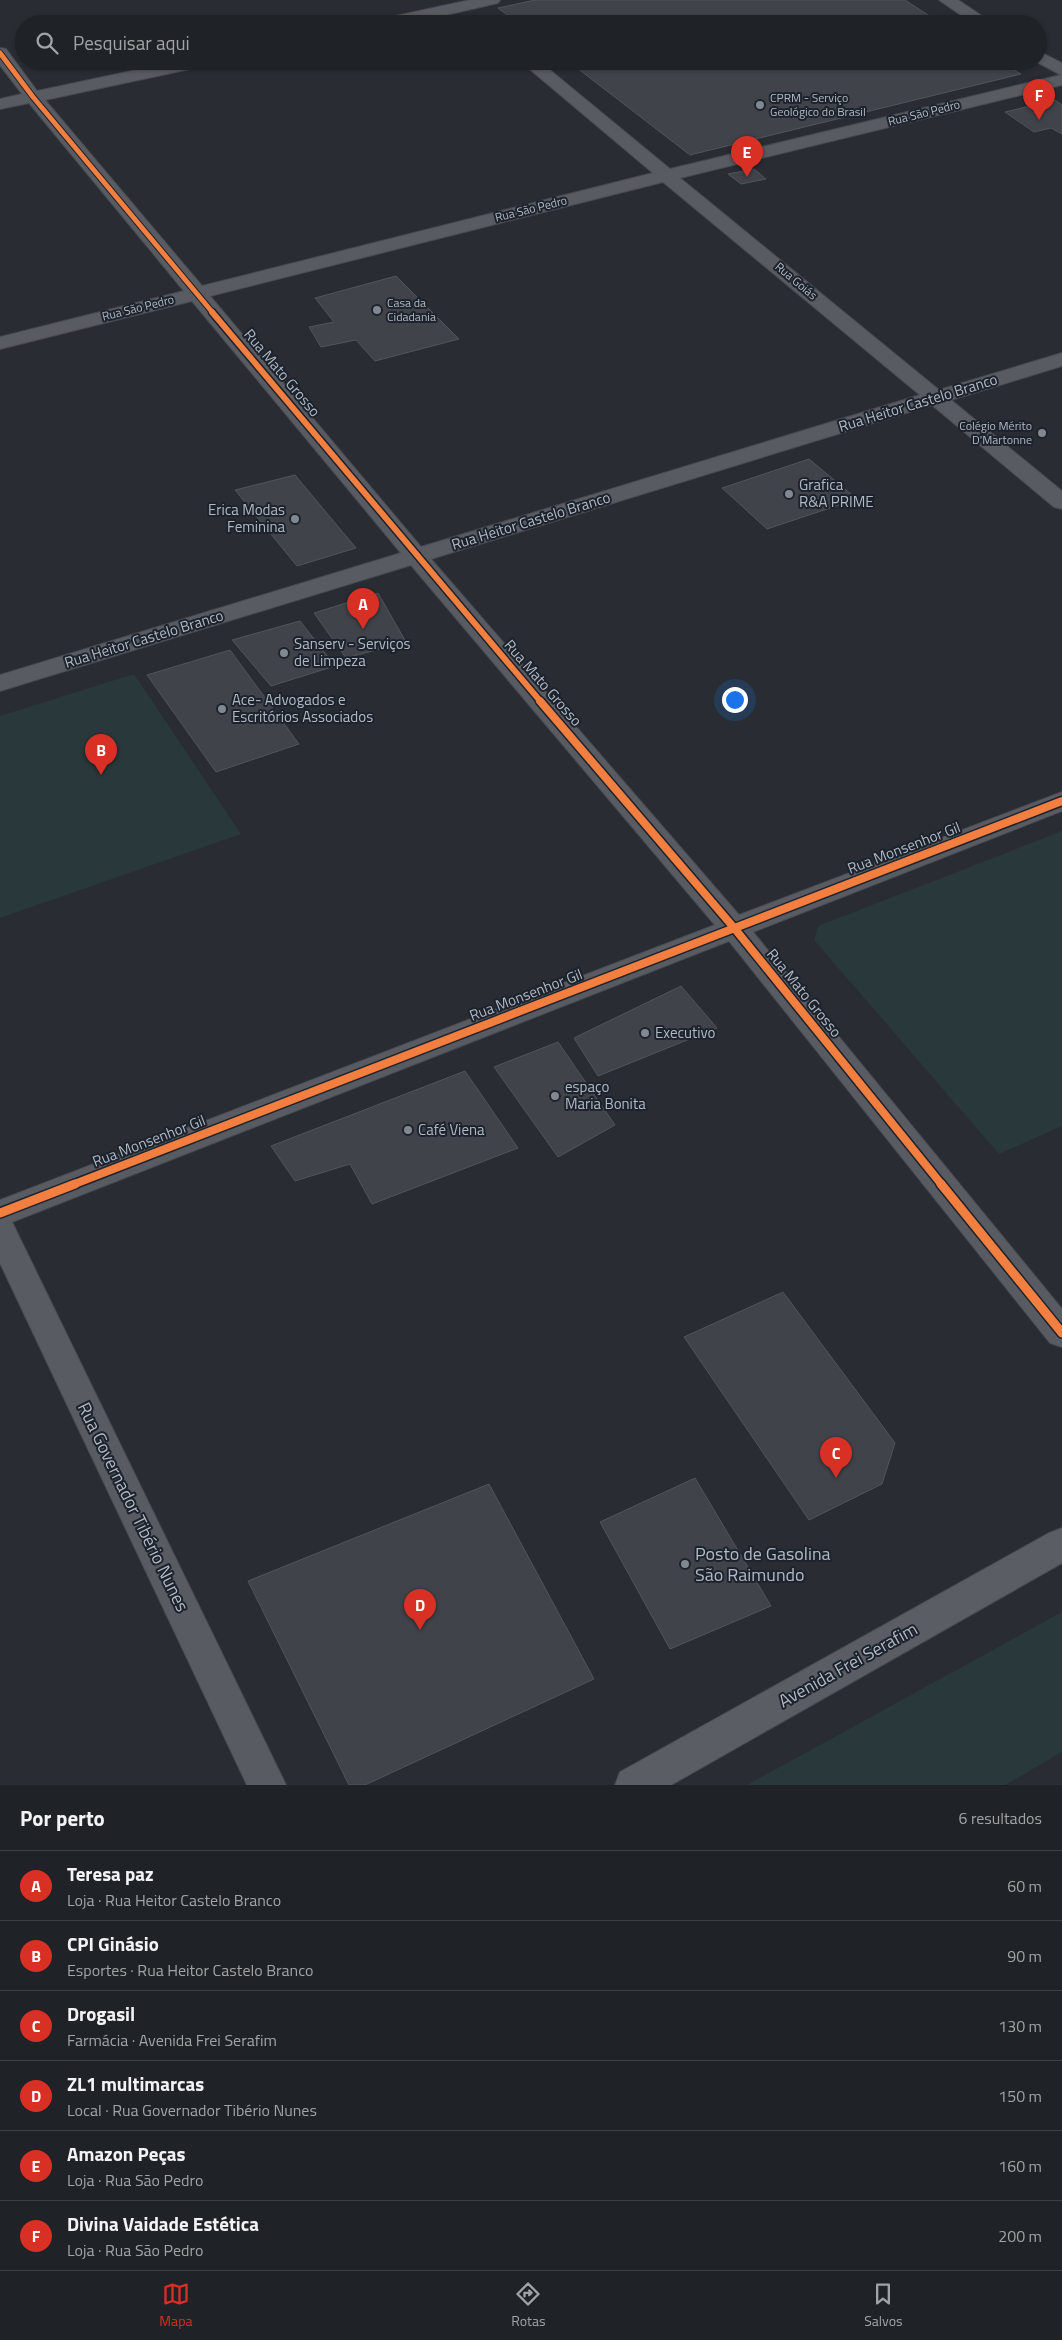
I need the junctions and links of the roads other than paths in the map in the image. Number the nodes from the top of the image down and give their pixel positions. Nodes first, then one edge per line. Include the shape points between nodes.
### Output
1 (492, 0) edge
2 (947, 0) edge
3 (457, 3) edge
4 (415, 15) edge
5 (472, 15) edge
6 (971, 15) edge
7 (0, 53) edge
8 (1047, 61) edge
9 (161, 70) edge
10 (539, 70) edge
11 (1062, 70) edge
12 (1062, 80) edge
13 (33, 97) junction
14 (0, 104) edge
15 (668, 175) junction
16 (198, 293) junction
17 (0, 343) edge
18 (1062, 359) edge
19 (936, 397) junction
20 (1062, 502) edge
21 (416, 556) junction
22 (0, 683) edge
23 (1062, 801) edge
24 (735, 929) junction
25 (0, 1213) edge
26 (0, 1229) edge
27 (1062, 1333) edge
28 (1062, 1544) edge
29 (266, 1785) edge
30 (634, 1785) edge

1 - 3 street
2 - 6 street
3 - 4 street
3 - 5 street
7 - 13 street, Rua Mato Grosso
8 - 11 street
9 - 13 street
10 - 15 street, Rua Goiás
12 - 15 street, Rua São Pedro
13 - 14 street
13 - 16 street, Rua Mato Grosso
15 - 16 street, Rua São Pedro
15 - 19 street, Rua Goiás
16 - 17 street, Rua São Pedro
16 - 21 street, Rua Mato Grosso
18 - 19 street, Rua Heitor Castelo Branco
19 - 20 street, Rua Goiás
19 - 21 street, Rua Heitor Castelo Branco
21 - 22 street, Rua Heitor Castelo Branco
21 - 24 street, Rua Mato Grosso
23 - 24 street, Rua Monsenhor Gil
24 - 25 street, Rua Monsenhor Gil
24 - 27 street, Rua Mato Grosso
26 - 29 street, Rua Governador Tibério Nunes
28 - 30 main road, Avenida Frei Serafim

